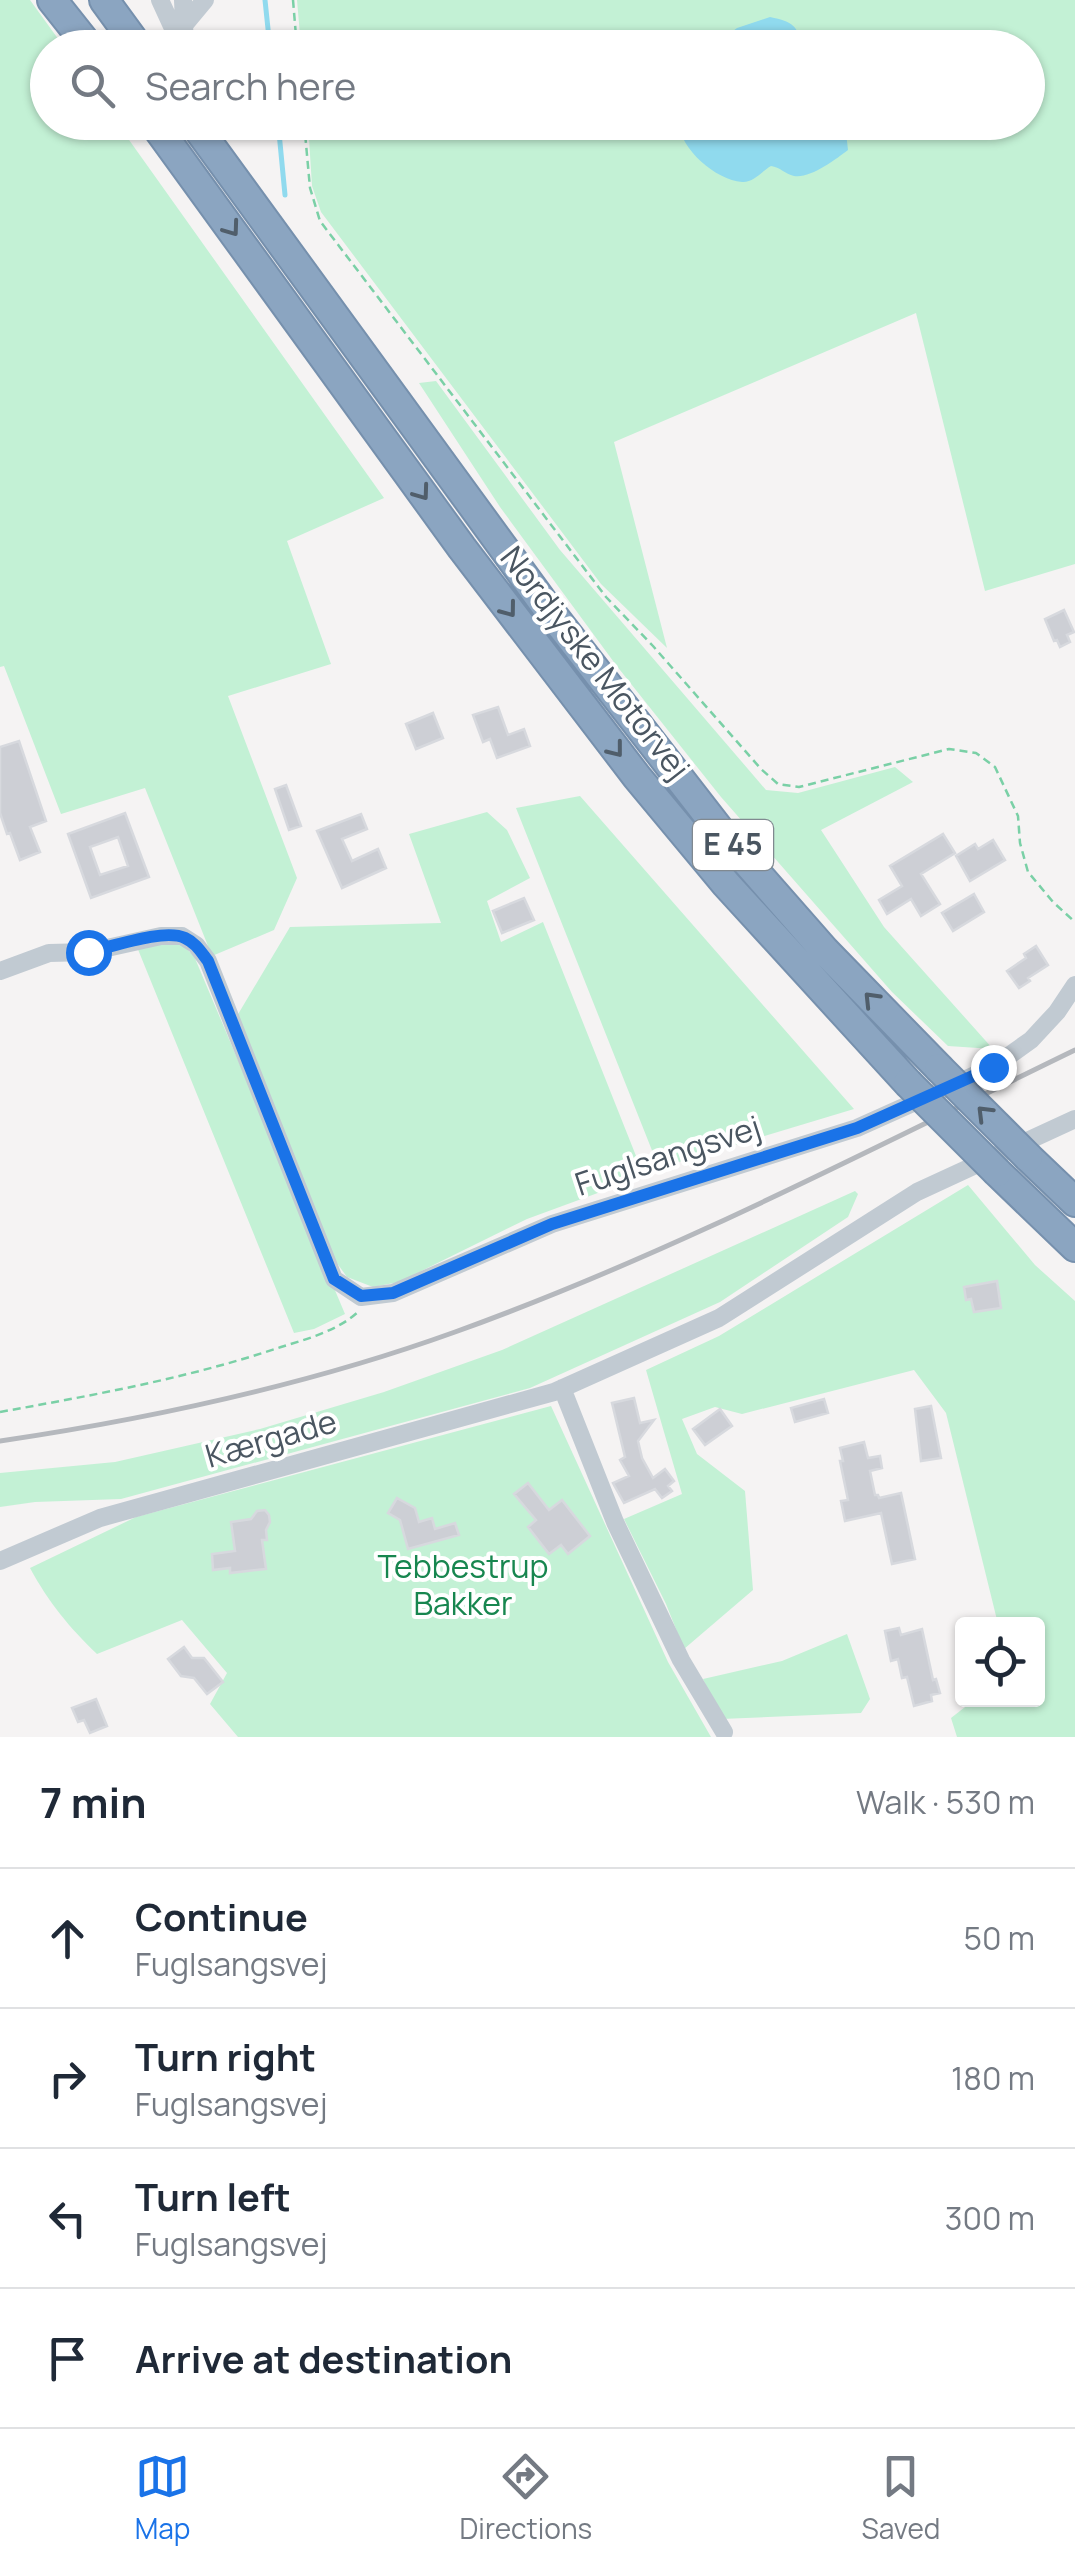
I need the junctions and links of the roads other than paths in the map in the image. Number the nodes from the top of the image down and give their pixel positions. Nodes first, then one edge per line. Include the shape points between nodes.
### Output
1 (52, 0) edge
2 (64, 0) edge
3 (104, 0) edge
4 (160, 0) edge
5 (182, 0) edge
6 (206, 0) edge
7 (185, 24) junction
8 (76, 30) edge
9 (85, 30) edge
10 (125, 30) edge
11 (174, 30) edge
12 (184, 30) edge
13 (166, 140) edge
14 (206, 140) edge
15 (226, 140) edge
16 (545, 605) junction
17 (0, 971) edge
18 (1075, 985) edge
19 (1075, 1118) edge
20 (1075, 1202) edge
21 (1075, 1246) edge
22 (562, 1388) junction
23 (0, 1560) edge
24 (724, 1732) dead end

1 - 8 highway
2 - 9 highway
3 - 10 highway
4 - 11 street
5 - 7 street
6 - 7 street
7 - 12 street
13 -> 21 highway, Nordjyske Motorvej / E 45, bridge via 637,776 908,1083
14 - 16 highway, Nordjyske Motorvej / E 45
15 - 16 highway
20 -> 16 highway, Nordjyske Motorvej / E 45, bridge via 825,951 725,837
17 - 18 street, Fuglsangsvej via 50,954 161,936 182,936 196,945 334,1279 361,1296 393,1293 552,1224 857,1128 993,1067 1031,1040
19 - 22 street, Kærgade via 916,1192 719,1318
22 - 23 street, Kærgade via 100,1518
22 - 24 street via 632,1556

